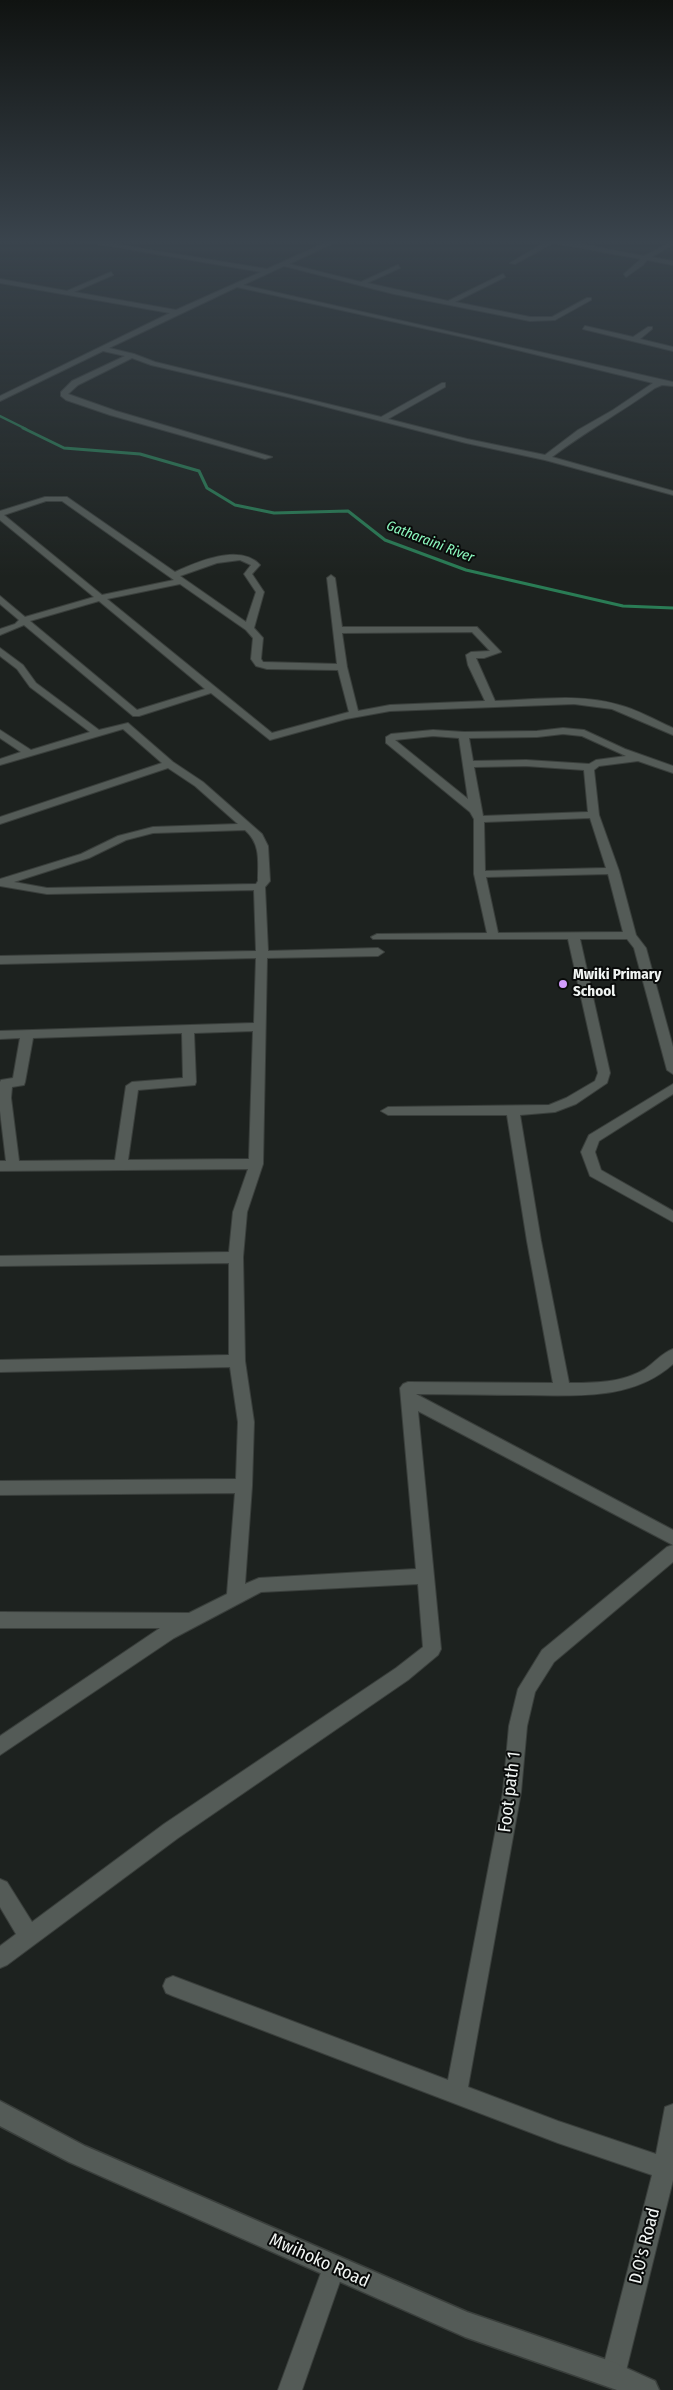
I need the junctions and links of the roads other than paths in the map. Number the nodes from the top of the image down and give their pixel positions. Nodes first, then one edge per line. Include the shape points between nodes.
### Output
1 (96, 353) edge
2 (120, 353) edge
3 (535, 353) edge
4 (132, 355) junction
5 (661, 383) junction
6 (673, 384) edge
7 (442, 385) dead end
8 (0, 399) edge
9 (382, 419) junction
10 (268, 457) dead end
11 (546, 458) junction
12 (673, 493) edge
13 (0, 515) edge
14 (178, 578) junction
15 (331, 578) dead end
16 (100, 598) junction
17 (0, 599) edge
18 (24, 620) junction
19 (249, 628) junction
20 (338, 630) junction
21 (0, 632) edge
22 (0, 651) edge
23 (342, 668) junction
24 (214, 689) junction
25 (492, 705) junction
26 (354, 714) junction
27 (673, 732) edge
28 (0, 733) edge
29 (97, 733) junction
30 (464, 735) junction
31 (29, 753) junction
32 (640, 758) junction
33 (0, 762) edge
34 (169, 764) junction
35 (469, 764) junction
36 (591, 767) junction
37 (673, 770) edge
38 (477, 814) junction
39 (594, 815) junction
40 (0, 821) edge
41 (248, 827) junction
42 (613, 872) junction
43 (480, 874) junction
44 (259, 887) junction
45 (493, 934) junction
46 (573, 934) junction
47 (630, 935) junction
48 (377, 937) dead end
49 (378, 952) dead end
50 (261, 956) junction
51 (0, 960) edge
52 (259, 1027) junction
53 (188, 1030) junction
54 (27, 1034) junction
55 (0, 1035) edge
56 (673, 1070) edge
57 (673, 1088) edge
58 (388, 1111) dead end
59 (513, 1111) junction
60 (121, 1164) junction
61 (256, 1164) junction
62 (6, 1165) edge
63 (670, 1211) edge
64 (236, 1257) junction
65 (0, 1261) edge
66 (673, 1354) edge
67 (237, 1361) junction
68 (0, 1366) edge
69 (561, 1389) junction
70 (409, 1399) junction
71 (244, 1486) junction
72 (0, 1488) edge
73 (673, 1538) edge
74 (673, 1552) edge
75 (425, 1576) junction
76 (235, 1597) junction
77 (0, 1620) edge
78 (192, 1621) junction
79 (0, 1746) edge
80 (0, 1889) edge
81 (29, 1936) junction
82 (0, 1958) edge
83 (173, 1986) dead end
84 (456, 2093) junction
85 (0, 2113) edge
86 (673, 2115) edge
87 (665, 2168) junction
88 (334, 2267) junction
89 (613, 2375) junction
90 (290, 2390) edge
91 (646, 2390) edge

1 - 8 street
2 - 4 street
3 - 5 street
4 - 9 street via 153,364
4 - 10 street via 75,383 64,394 113,413
5 - 6 street
5 - 11 street via 648,388
7 - 9 street
9 - 11 street
11 - 12 street
13 - 14 street via 45,499 64,500
13 - 16 street
14 - 16 street
14 - 19 street
14 - 19 street via 188,569 237,556 251,560 256,565 248,574 260,592
15 - 20 street
16 - 18 street
16 - 24 street
17 - 18 street
18 - 21 street via 18,626
18 - 24 street via 136,714
19 - 23 street via 258,638 256,659 259,664
20 - 23 street
20 - 25 street via 474,629 496,652 471,655
22 - 29 street via 20,668 33,685
23 - 26 street
24 - 26 street via 270,737
25 - 26 street via 390,708
25 - 27 street via 593,702 631,710
28 - 31 street
29 - 31 street
29 - 34 street via 125,725
30 - 32 street via 584,733
30 - 35 street
30 - 38 street via 409,734 389,739
31 - 33 street
32 - 36 street via 596,763
32 - 37 street
34 - 40 street
34 - 41 street via 199,784
35 - 36 street
35 - 38 street
36 - 39 street
38 - 39 street
38 - 43 street
39 - 42 street
41 - 44 street via 263,846 264,881
41 - 44 street via 153,830 122,838 85,856 0,883 47,891
42 - 43 street
42 - 47 street
43 - 45 street
44 - 50 street
45 - 46 street
45 - 48 street
46 - 47 street
46 - 59 street via 604,1073 602,1083 550,1109
47 - 56 street via 640,948
49 - 50 street
50 - 51 street
50 - 52 street
52 - 53 street
52 - 61 street
53 - 54 street
53 - 60 street via 190,1082 132,1086
54 - 55 street
54 - 62 street via 19,1082 6,1083
57 - 63 street via 594,1138 588,1152 595,1173
58 - 59 street
59 - 69 street
60 - 61 street
60 - 62 street
61 - 64 street via 240,1212
64 - 65 street
64 - 67 street
66 - 69 street via 658,1367 624,1385
67 - 68 street
67 - 71 street via 246,1422
69 - 70 street via 408,1388
70 - 73 street
70 - 75 street
71 - 72 street
71 - 76 street
74 - 84 street, Foot path 1 via 548,1656 527,1689 518,1726 512,1792
75 - 76 street via 259,1585
75 - 81 street via 432,1649 426,1656 171,1831
76 - 78 street
77 - 78 street
78 - 79 street via 168,1633
80 - 81 street
81 - 82 street
83 - 84 street
84 - 87 street
85 - 88 street, Mwihoko Road via 77,2154
86 - 87 street, D.O's Road
87 - 89 street, D.O's Road
88 - 89 street, Mwihoko Road via 465,2324
88 - 90 street
89 - 91 street, Mwihoko Road

